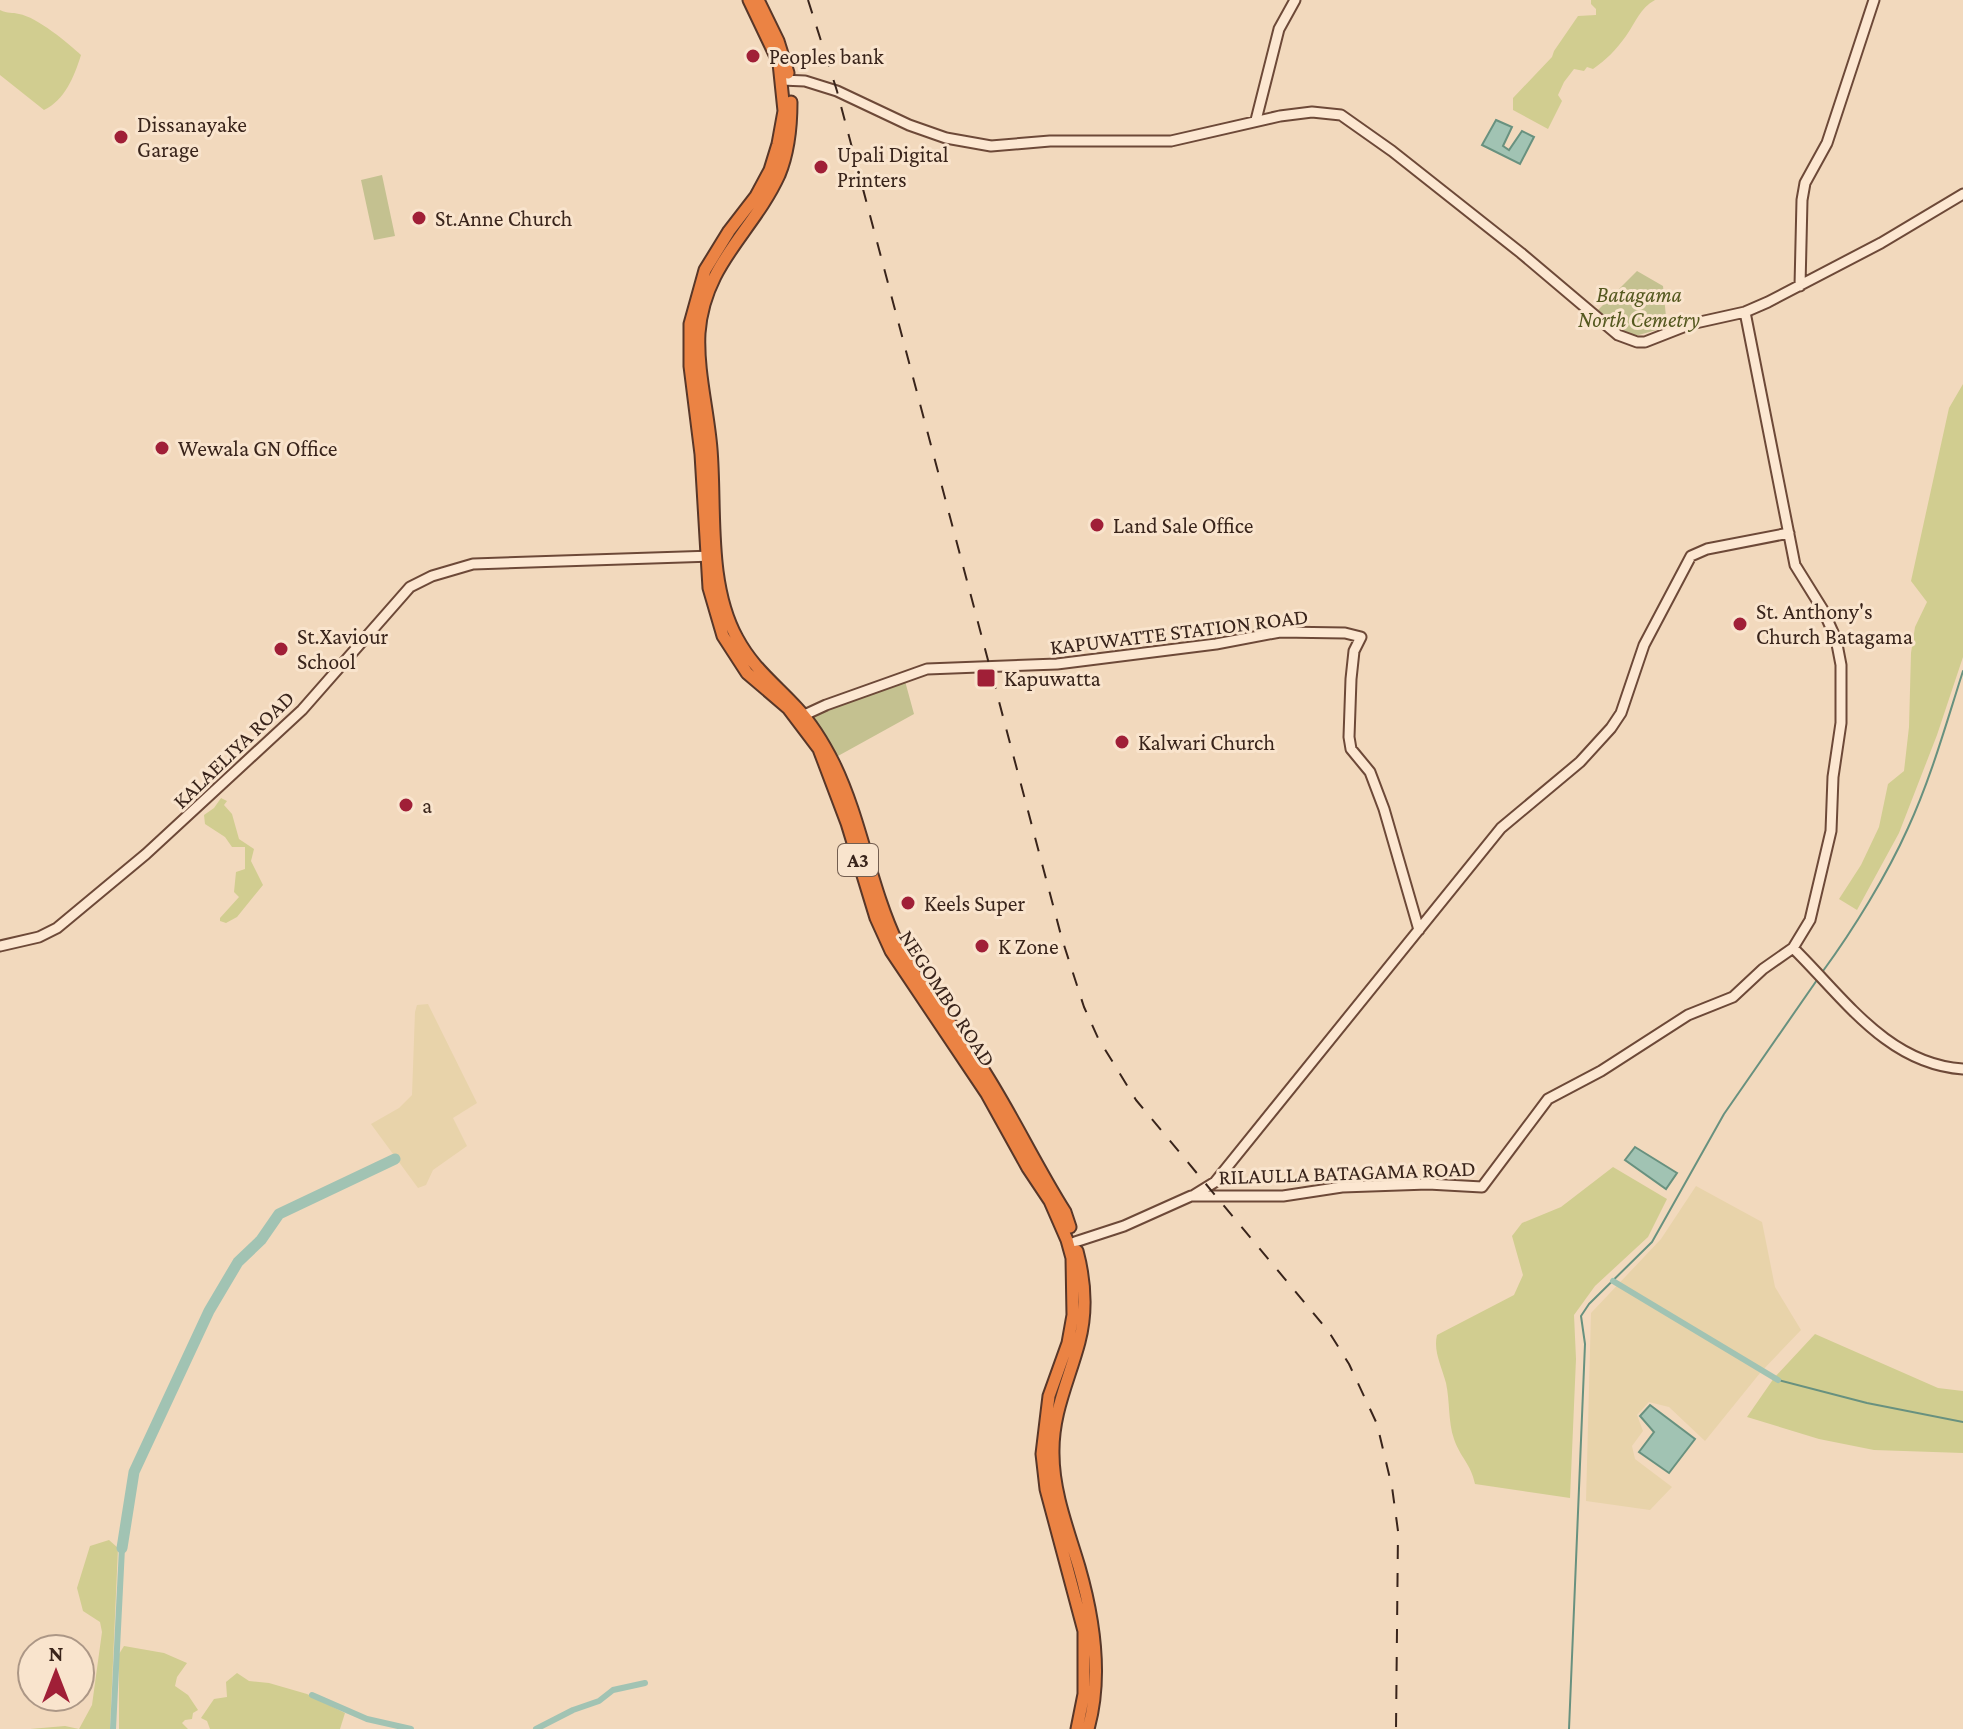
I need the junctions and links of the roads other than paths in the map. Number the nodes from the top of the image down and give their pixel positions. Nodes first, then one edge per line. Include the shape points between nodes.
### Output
1 (749, 0) edge
2 (758, 0) edge
3 (1295, 0) edge
4 (1874, 0) edge
5 (785, 77) junction
6 (1256, 120) junction
7 (1963, 194) edge
8 (1800, 286) junction
9 (1745, 312) junction
10 (1789, 533) junction
11 (711, 556) junction
12 (800, 717) junction
13 (1419, 930) junction
14 (0, 946) edge
15 (1793, 948) junction
16 (1963, 1069) edge
17 (1191, 1196) junction
18 (1075, 1242) junction
19 (1077, 1729) edge
20 (1088, 1729) edge

1 - 5 highway, NEGOMBO ROAD / A3
2 - 5 highway, NEGOMBO ROAD / A3 via 778,41
3 - 6 street via 1279,29
4 - 8 street via 1827,143 1805,183
5 - 6 street via 837,91 909,125 971,144 1169,141
5 - 11 highway, NEGOMBO ROAD / A3 via 791,127 780,171 712,278 700,321 711,448
6 - 9 street via 1312,112 1341,115 1629,340 1645,342 1691,324
7 - 8 street
8 - 9 street
9 - 10 street, RILAULLA BATAGAMA ROAD
10 - 13 street via 1691,556 1644,645 1621,713 1580,762 1501,828
10 - 15 street, RILAULLA BATAGAMA ROAD via 1795,565 1823,610 1841,665 1831,831 1810,920
11 - 12 highway, NEGOMBO ROAD / A3 via 737,639
11 - 14 street, KALAELIYA ROAD via 473,564 410,587 302,710 146,854 57,928
12 - 13 street, KAPUWATTE STATION ROAD via 927,669 1057,664 1280,632 1361,637 1351,679 1351,749 1370,772 1380,797
12 - 18 highway, NEGOMBO ROAD / A3 via 825,745 843,785 902,953 1001,1100 1065,1212
12 - 19 highway, NEGOMBO ROAD / A3 via 819,749 891,951 987,1094 1056,1211 1070,1249 1071,1330 1049,1396 1042,1454 1046,1489 1084,1631 1084,1694
13 - 17 street via 1215,1182
15 - 16 street via 1884,1039 1942,1068
15 - 17 street, RILAULLA BATAGAMA ROAD via 1733,997 1688,1015 1548,1099 1482,1187 1428,1184 1342,1187 1283,1196
17 - 18 street, RILAULLA BATAGAMA ROAD
18 - 20 highway, NEGOMBO ROAD / A3 via 1083,1280 1083,1320 1057,1409 1053,1452 1094,1631

